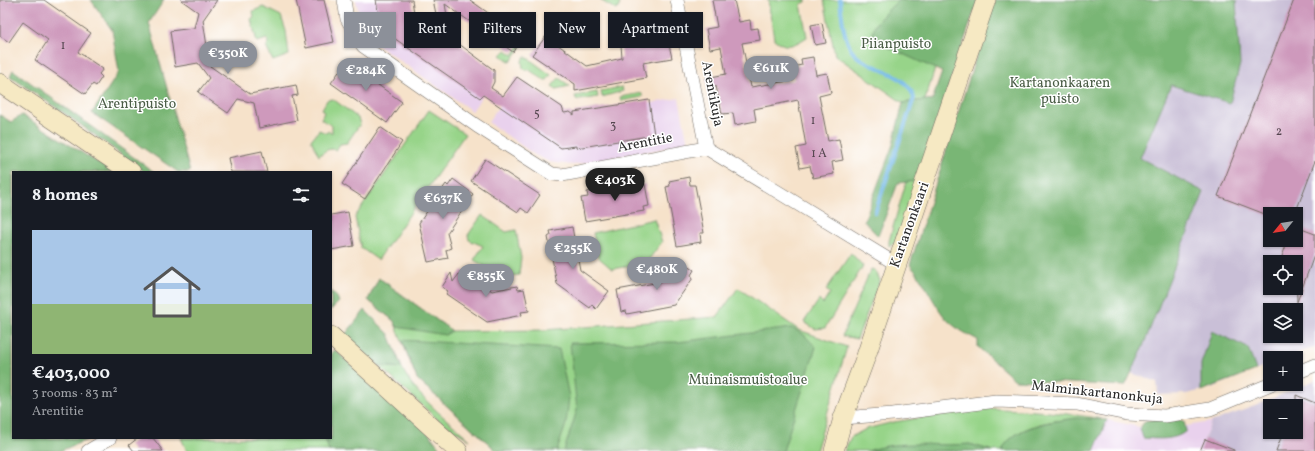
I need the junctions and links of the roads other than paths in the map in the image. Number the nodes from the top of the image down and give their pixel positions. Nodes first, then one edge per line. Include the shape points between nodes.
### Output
1 (344, 0) edge
2 (677, 0) edge
3 (986, 0) edge
4 (0, 83) edge
5 (706, 148) junction
6 (130, 171) edge
7 (896, 264) junction
8 (332, 337) edge
9 (1315, 366) edge
10 (1303, 370) edge
11 (1263, 387) edge
12 (843, 418) junction
13 (108, 439) edge
14 (88, 451) edge
15 (458, 451) edge
16 (834, 451) edge

1 - 5 street, Arentitie via 347,19 363,46 552,174 562,175
2 - 5 street, Arentikuja
3 - 7 street, Kartanonkaari
4 - 6 street
5 - 7 street
7 - 12 street, Kartanonkaari
8 - 15 street
9 - 10 street
11 - 12 street, Malminkartanonkuja via 1210,409 1165,416 1127,414 1069,403 996,401
12 - 16 street, Kartanonkaari
13 - 14 street

